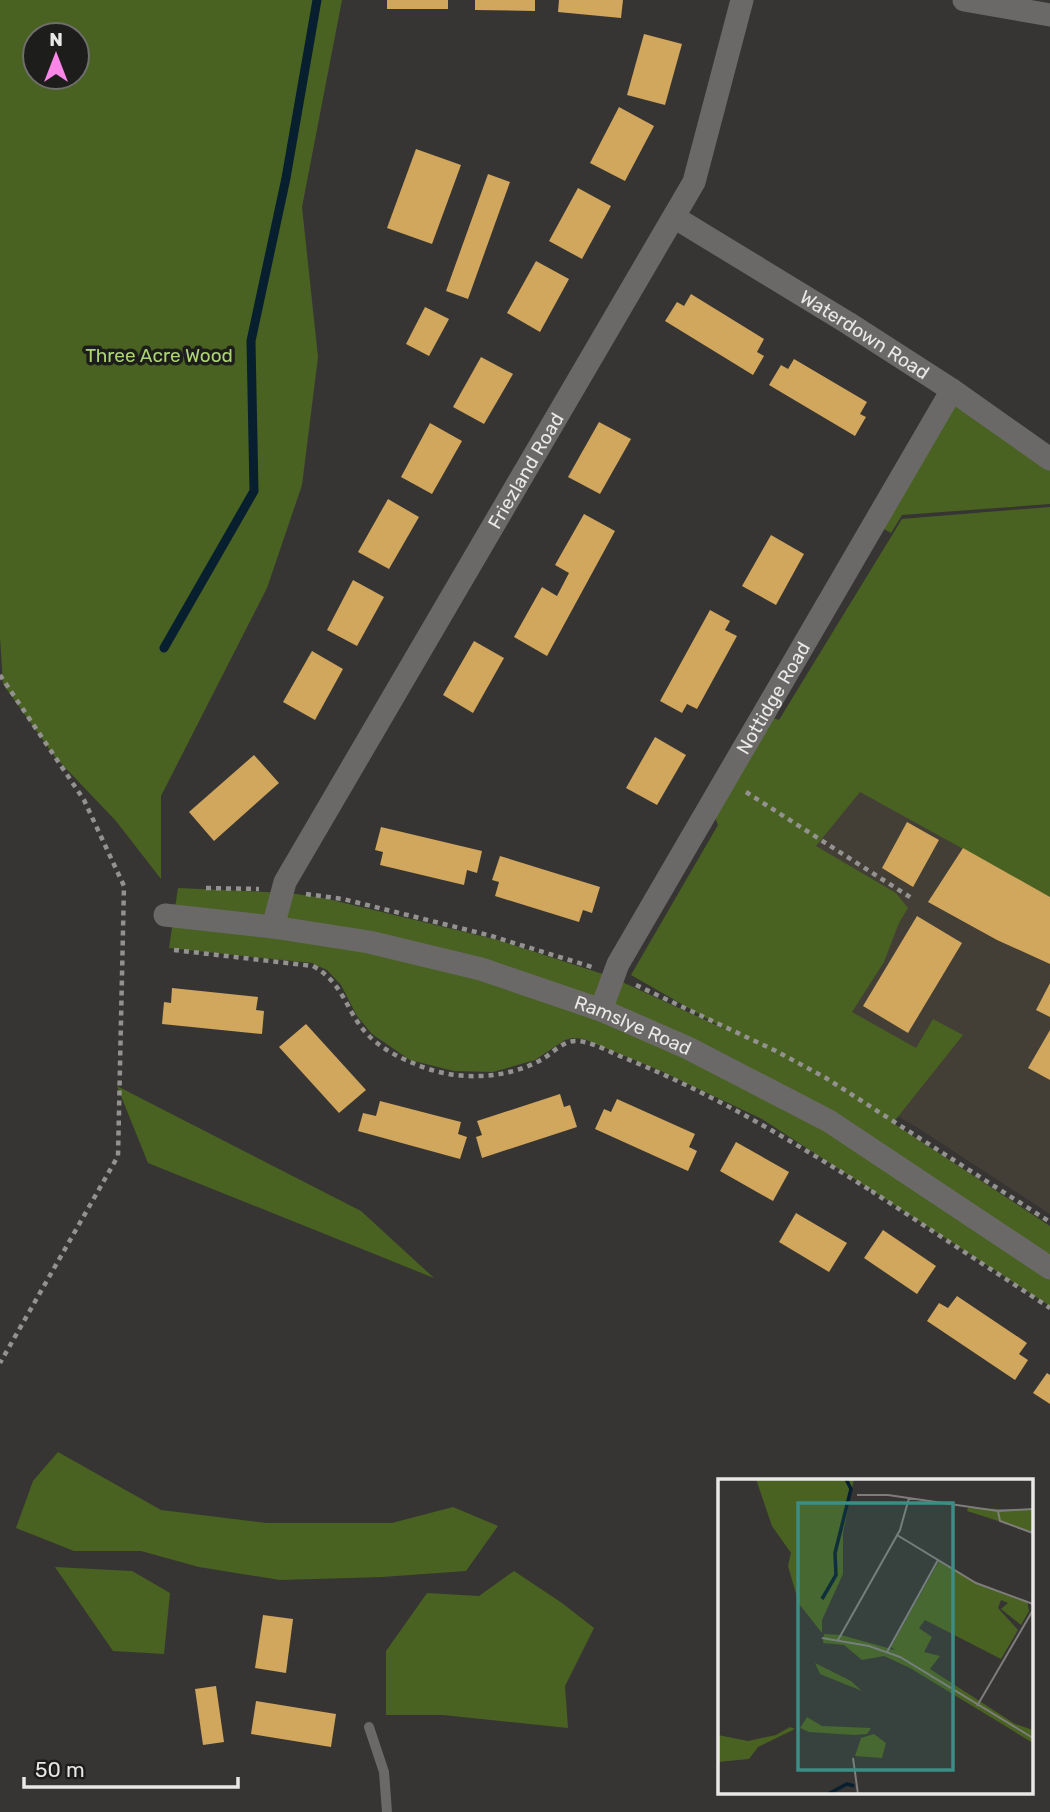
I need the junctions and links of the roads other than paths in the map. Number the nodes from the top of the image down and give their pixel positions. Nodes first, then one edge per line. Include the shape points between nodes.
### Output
1 (742, 0) edge
2 (964, 0) edge
3 (1050, 15) edge
4 (674, 217) junction
5 (952, 390) junction
6 (1050, 459) edge
7 (165, 915) dead end
8 (273, 927) junction
9 (601, 1010) junction
10 (1050, 1268) edge
11 (369, 1727) dead end
12 (387, 1812) edge

1 - 4 street, Friezland Road via 694,182
2 - 3 street
4 - 5 street, Waterdown Road
4 - 8 street, Friezland Road via 285,882
5 - 6 street, Waterdown Road
5 - 9 street, Nottidge Road via 618,964
7 - 8 street, Ramslye Road
8 - 9 street, Ramslye Road via 369,942 481,969
9 - 10 street, Ramslye Road via 688,1048 829,1121
11 - 12 lane via 384,1772

